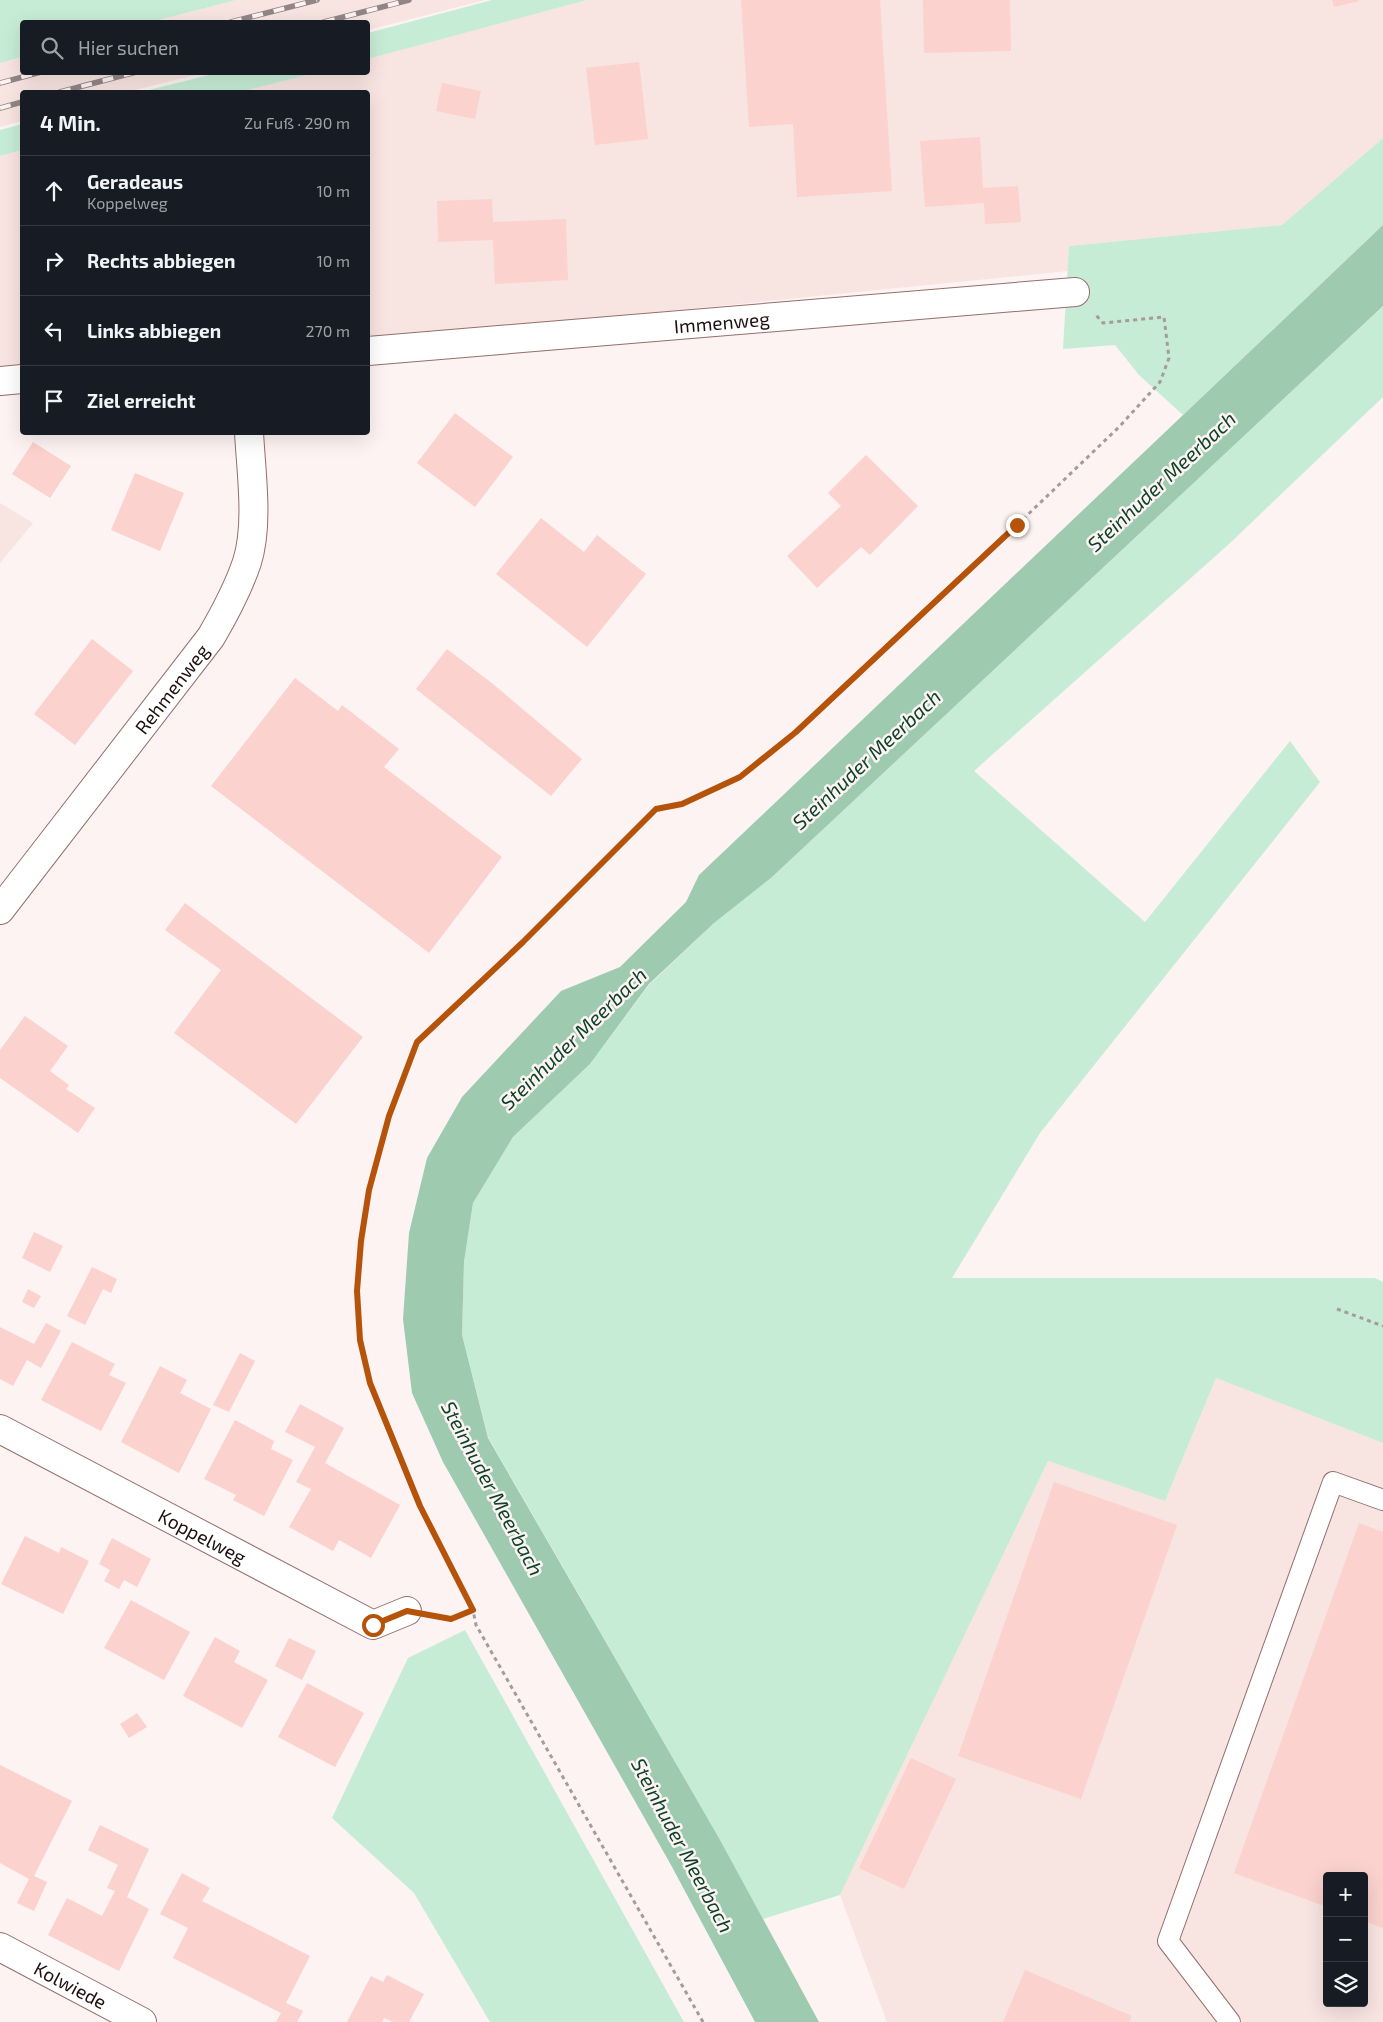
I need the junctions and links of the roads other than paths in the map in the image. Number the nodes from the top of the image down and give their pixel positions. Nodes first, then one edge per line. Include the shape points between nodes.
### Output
1 (1075, 292) road end
2 (370, 351) edge
3 (20, 379) edge
4 (0, 381) edge
5 (249, 435) edge
6 (0, 910) edge
7 (0, 1430) edge
8 (1383, 1500) edge
9 (407, 1611) road end
10 (0, 1947) edge
11 (142, 2022) edge
12 (1230, 2022) edge

1 - 2 street, Immenweg
3 - 4 street
5 - 6 street, Rehmenweg via 254,516 248,560 232,599 211,637
7 - 9 street, Koppelweg via 373,1625
8 - 12 lane via 1333,1482 1168,1941
10 - 11 street, Kolwiede

